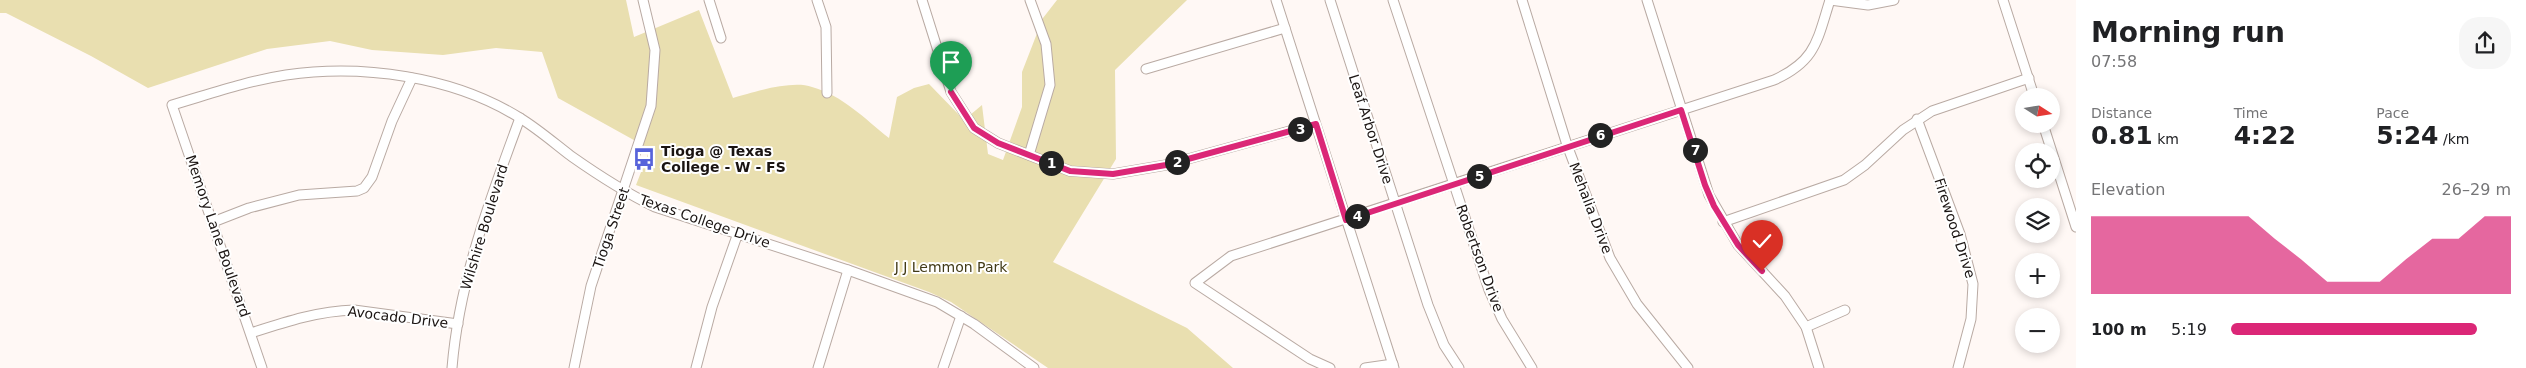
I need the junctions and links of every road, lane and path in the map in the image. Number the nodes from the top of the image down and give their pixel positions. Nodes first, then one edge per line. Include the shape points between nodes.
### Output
1 (643, 0) edge
2 (709, 0) edge
3 (817, 0) edge
4 (922, 0) edge
5 (1030, 0) edge
6 (1276, 0) edge
7 (1330, 0) edge
8 (1393, 0) edge
9 (1522, 0) edge
10 (1647, 0) edge
11 (1830, 0) edge
12 (1894, 0) edge
13 (2003, 0) edge
14 (1284, 28) junction
15 (721, 38) dead end
16 (1146, 68) dead end
17 (412, 78) junction
18 (2028, 78) junction
19 (2031, 88) edge
20 (827, 93) dead end
21 (172, 105) joint
22 (1681, 110) junction
23 (520, 118) junction
24 (1917, 119) junction
25 (1316, 124) junction
26 (2046, 133) edge
27 (1567, 145) junction
28 (1029, 155) junction
29 (1453, 184) junction
30 (624, 190) junction
31 (1395, 202) junction
32 (1346, 220) junction
33 (213, 222) junction
34 (1723, 222) junction
35 (2076, 227) edge
36 (738, 233) junction
37 (848, 270) junction
38 (1846, 310) dead end
39 (961, 316) junction
40 (458, 324) junction
41 (1806, 327) junction
42 (251, 333) junction
43 (1393, 366) edge
44 (262, 368) edge
45 (452, 368) edge
46 (574, 368) edge
47 (696, 368) edge
48 (818, 368) edge
49 (943, 368) edge
50 (1034, 368) edge
51 (1330, 368) edge
52 (1365, 368) edge
53 (1459, 368) edge
54 (1532, 368) edge
55 (1688, 368) edge
56 (1819, 368) edge
57 (1958, 368) edge

1 - 30 street, Tioga Street via 655,50 651,106
2 - 15 street
3 - 20 street via 826,27
4 - 28 street via 951,92 974,128 998,143
5 - 28 street via 1046,44 1050,85
6 - 14 street
7 - 31 street, Leaf Arbor Drive
8 - 29 street, Robertson Drive
9 - 27 street, Mehalia Drive
10 - 22 street
11 - 12 street via 1868,5
11 - 22 street via 1809,57 1794,70 1748,90
13 - 18 street
14 - 16 street
14 - 25 street
17 - 21 street, Texas College Drive via 359,73 298,74 240,85
17 - 23 street, Texas College Drive via 471,95
17 - 33 street via 372,177 364,188 299,195 249,208
18 - 19 street
18 - 24 street via 1944,105
21 - 33 street, Memory Lane Boulevard
22 - 27 street
22 - 34 street via 1705,185
23 - 30 street, Texas College Drive
23 - 40 street, Wilshire Boulevard via 471,264
24 - 34 street via 1844,180
24 - 57 street, Firewood Drive via 1960,234 1973,284 1971,319
25 - 28 street via 1166,165 1113,174 1070,171
25 - 32 street
26 - 35 street
27 - 29 street
27 - 55 street, Mehalia Drive via 1605,246 1624,284
29 - 31 street
29 - 54 street, Robertson Drive via 1495,305
30 - 36 street, Texas College Drive via 655,206
30 - 46 street, Tioga Street via 591,286
31 - 32 street
31 - 53 street, Leaf Arbor Drive via 1435,326
32 - 43 street
32 - 51 street via 1231,256 1195,284 1310,359
33 - 42 street, Memory Lane Boulevard
34 - 41 street via 1738,245 1785,296
36 - 37 street, Texas College Drive
36 - 47 street via 712,307
37 - 39 street, Texas College Drive via 937,302
37 - 48 street
38 - 41 street
39 - 49 street
39 - 50 street, Texas College Drive
40 - 42 street, Avocado Drive via 345,310 302,317
40 - 45 street, Wilshire Boulevard
41 - 56 street
42 - 44 street, Memory Lane Boulevard
43 - 52 street

